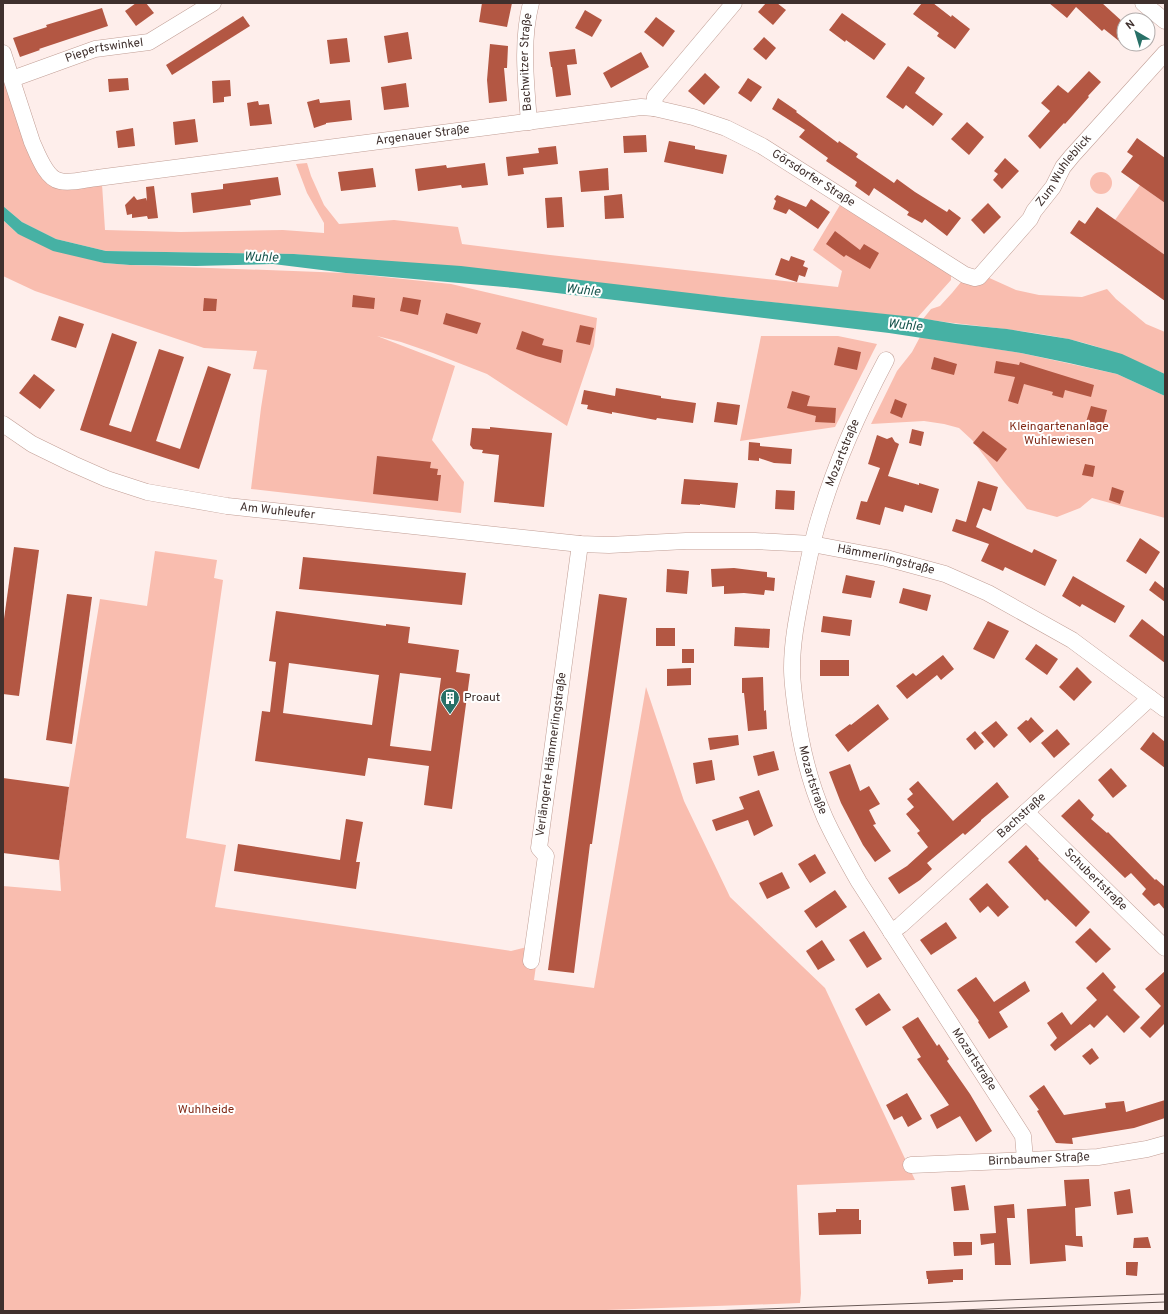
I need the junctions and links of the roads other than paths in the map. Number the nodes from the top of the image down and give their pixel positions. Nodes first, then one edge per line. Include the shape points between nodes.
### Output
1 (213, 3) edge
2 (531, 3) edge
3 (734, 3) edge
4 (1143, 3) edge
5 (1165, 21) edge
6 (3, 53) edge
7 (1165, 53) edge
8 (12, 79) junction
9 (654, 108) junction
10 (529, 122) junction
11 (962, 273) joint
12 (886, 360) dead end
13 (3, 424) edge
14 (574, 544) junction
15 (812, 544) junction
16 (1150, 698) junction
17 (1165, 709) edge
18 (1026, 812) junction
19 (891, 932) junction
20 (1165, 948) edge
21 (531, 961) dead end
22 (1165, 1144) edge
23 (1025, 1159) junction
24 (911, 1165) dead end

1 - 8 street, Piepertswinkel via 149,42 95,49
2 - 10 street, Bachwitzer Straße via 525,34
3 - 9 street via 655,97
4 - 5 street
6 - 8 street
7 - 11 street, Zum Wuhleblick via 1062,167 1053,187 1030,219 979,277 970,277
8 - 10 street, Argenauer Straße via 38,156 45,169 59,181
9 - 10 street, Argenauer Straße via 641,107
9 - 11 street, Görsdorfer Straße via 726,128 762,146
12 - 15 street, Mozartstraße via 838,461
13 - 14 street, Am Wuhleufer via 32,444 72,464 147,492 227,506
14 - 15 street, Hämmerlingstraße via 755,540
14 - 21 street, Verlängerte Hämmerlingstraße via 539,848 546,856
15 - 16 street, Hämmerlingstraße via 886,558 945,574 988,593 1072,640
15 - 19 street, Mozartstraße via 796,625 792,667 800,737 808,772 825,818 859,882
16 - 17 street, Hämmerlingstraße
16 - 18 street, Bachstraße
18 - 19 street, Bachstraße
18 - 20 street, Schubertstraße
19 - 23 street, Mozartstraße via 1023,1136
22 - 23 street, Birnbaumer Straße via 1098,1157
23 - 24 street, Birnbaumer Straße

